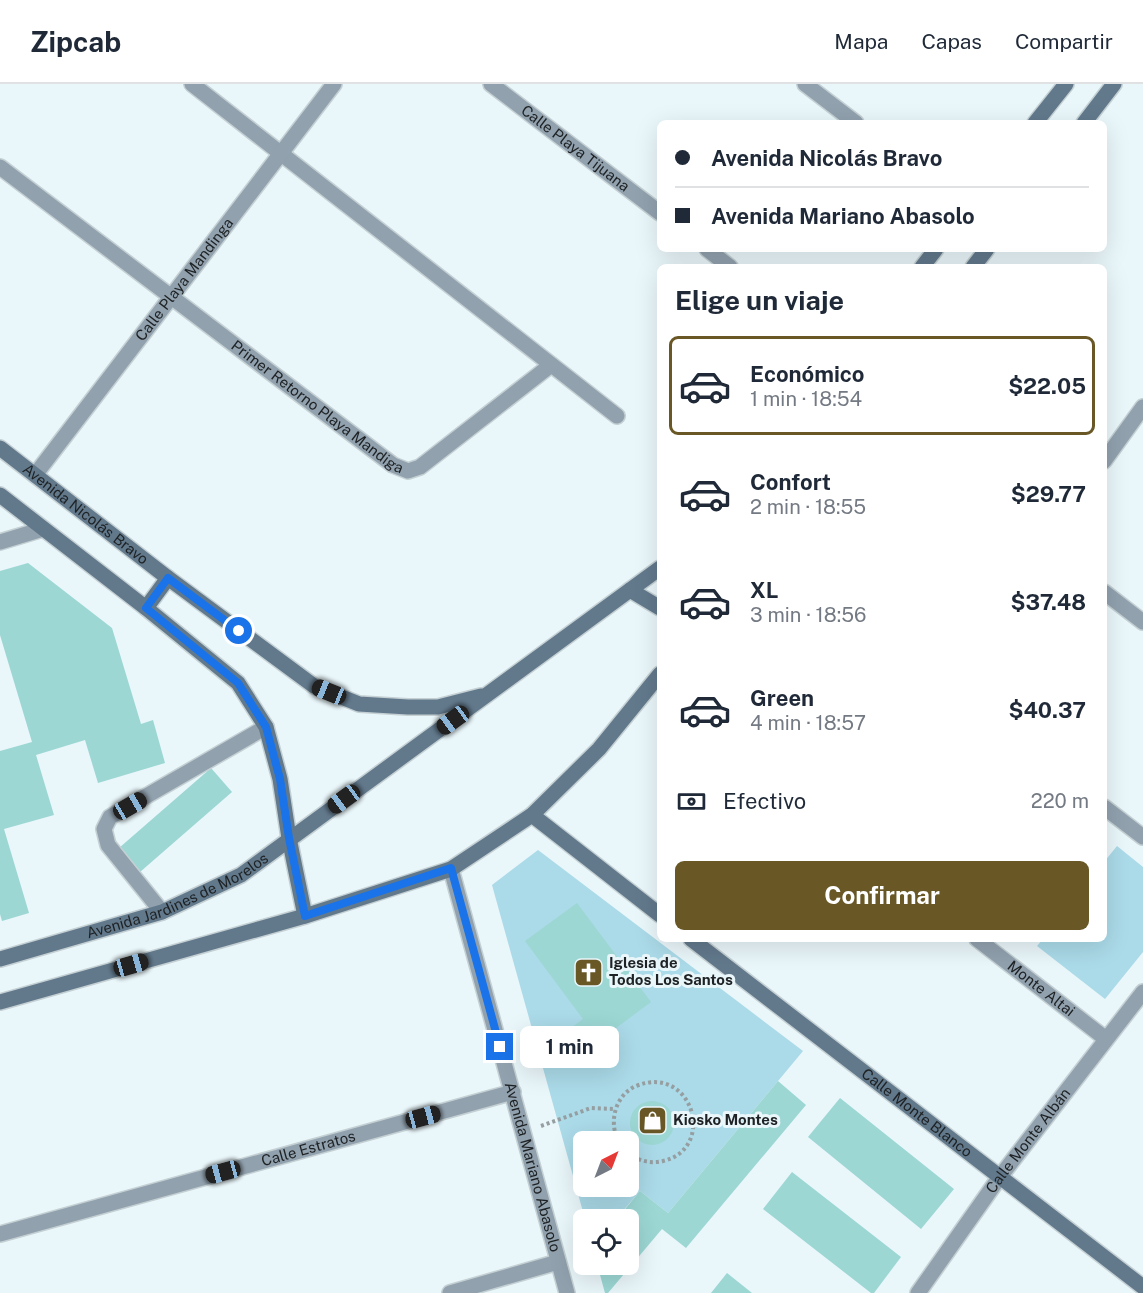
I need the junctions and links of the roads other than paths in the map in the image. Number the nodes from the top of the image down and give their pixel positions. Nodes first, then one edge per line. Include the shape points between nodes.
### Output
1 (192, 84) edge
2 (334, 84) edge
3 (491, 84) edge
4 (805, 84) edge
5 (1066, 84) edge
6 (1114, 84) edge
7 (852, 120) edge
8 (1037, 120) edge
9 (1086, 120) edge
10 (283, 153) junction
11 (0, 167) edge
12 (657, 211) edge
13 (711, 252) edge
14 (934, 252) edge
15 (985, 252) edge
16 (726, 264) edge
17 (924, 264) edge
18 (975, 264) edge
19 (171, 299) junction
20 (551, 365) junction
21 (1143, 407) edge
22 (617, 417) dead end
23 (0, 448) edge
24 (1107, 457) edge
25 (35, 475) junction
26 (0, 495) edge
27 (43, 529) junction
28 (0, 542) edge
29 (657, 570) edge
30 (168, 578) junction
31 (630, 590) junction
32 (1107, 594) edge
33 (657, 606) edge
34 (146, 608) junction
35 (1143, 622) edge
36 (654, 691) edge
37 (489, 694) junction
38 (266, 727) junction
39 (1107, 809) edge
40 (532, 815) junction
41 (1143, 837) edge
42 (289, 838) junction
43 (451, 868) junction
44 (162, 912) junction
45 (657, 913) edge
46 (305, 916) junction
47 (695, 942) edge
48 (981, 942) edge
49 (0, 958) edge
50 (1143, 992) edge
51 (0, 1002) edge
52 (1106, 1039) junction
53 (513, 1092) junction
54 (999, 1178) junction
55 (0, 1234) edge
56 (558, 1263) junction
57 (1143, 1287) edge
58 (450, 1293) edge
59 (567, 1293) edge
60 (918, 1293) edge

1 - 10 street
2 - 10 street, Calle Playa Mandinga
3 - 12 street, Calle Playa Tijuana
4 - 7 street
5 - 8 street
6 - 9 street
10 - 19 street, Calle Playa Mandinga
10 - 20 street
11 - 19 street
13 - 16 street
14 - 17 street
15 - 18 street
19 - 20 street, Primer Retorno Playa Mandiga via 393,465 408,471 420,467
19 - 25 street, Calle Playa Mandinga
20 - 22 street
21 - 24 street
23 - 25 street, Avenida Nicolás Bravo
25 - 30 street, Avenida Nicolás Bravo
26 - 27 street
27 - 28 street
27 - 34 street
29 - 31 street, Avenida Jardines de Morelos
30 - 34 street
30 - 37 street, Avenida Nicolás Bravo via 314,686 359,704 438,707
31 - 33 street
31 - 37 street, Avenida Jardines de Morelos
32 - 35 street
34 - 38 street via 238,683
36 - 40 street
37 - 42 street, Avenida Jardines de Morelos
38 - 42 street via 280,779
38 - 44 street via 110,817 104,829 108,845
39 - 41 street
40 - 43 street
40 - 45 street
42 - 44 street, Avenida Jardines de Morelos via 241,875
42 - 46 street
43 - 46 street
43 - 53 street, Avenida Mariano Abasolo
44 - 49 street, Avenida Jardines de Morelos
46 - 51 street
47 - 54 street, Calle Monte Blanco
48 - 52 street, Monte Altai
50 - 52 street, Calle Monte Albán
52 - 54 street, Calle Monte Albán
53 - 55 street, Calle Estratos
53 - 56 street, Avenida Mariano Abasolo
54 - 57 street, Calle Monte Blanco
54 - 60 street, Calle Monte Albán
56 - 58 street
56 - 59 street, Avenida Mariano Abasolo

